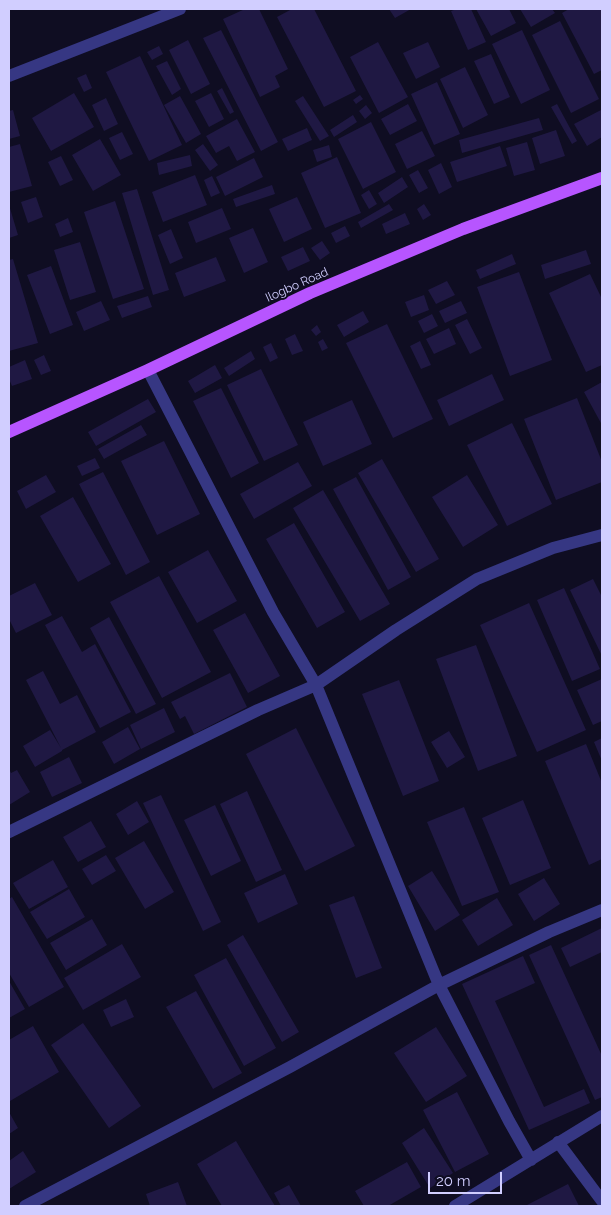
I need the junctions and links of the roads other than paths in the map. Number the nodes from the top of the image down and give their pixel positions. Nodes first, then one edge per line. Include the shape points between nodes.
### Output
1 (180, 9) edge
2 (9, 76) edge
3 (602, 178) edge
4 (148, 370) junction
5 (9, 432) edge
6 (602, 534) edge
7 (316, 685) junction
8 (9, 832) edge
9 (602, 910) edge
10 (438, 984) junction
11 (602, 1116) edge
12 (558, 1142) junction
13 (531, 1160) junction
14 (602, 1201) edge
15 (25, 1206) edge
16 (455, 1206) edge

1 - 2 street
3 - 4 main road, Ilogbo Road via 463,229 310,293
4 - 5 main road, Ilogbo Road
4 - 7 street via 273,612
6 - 7 street via 553,548 478,579
7 - 8 street via 258,710
7 - 10 street
9 - 10 street
10 - 13 street
10 - 15 street via 290,1067
11 - 12 street
12 - 13 street
12 - 14 street
13 - 16 street

